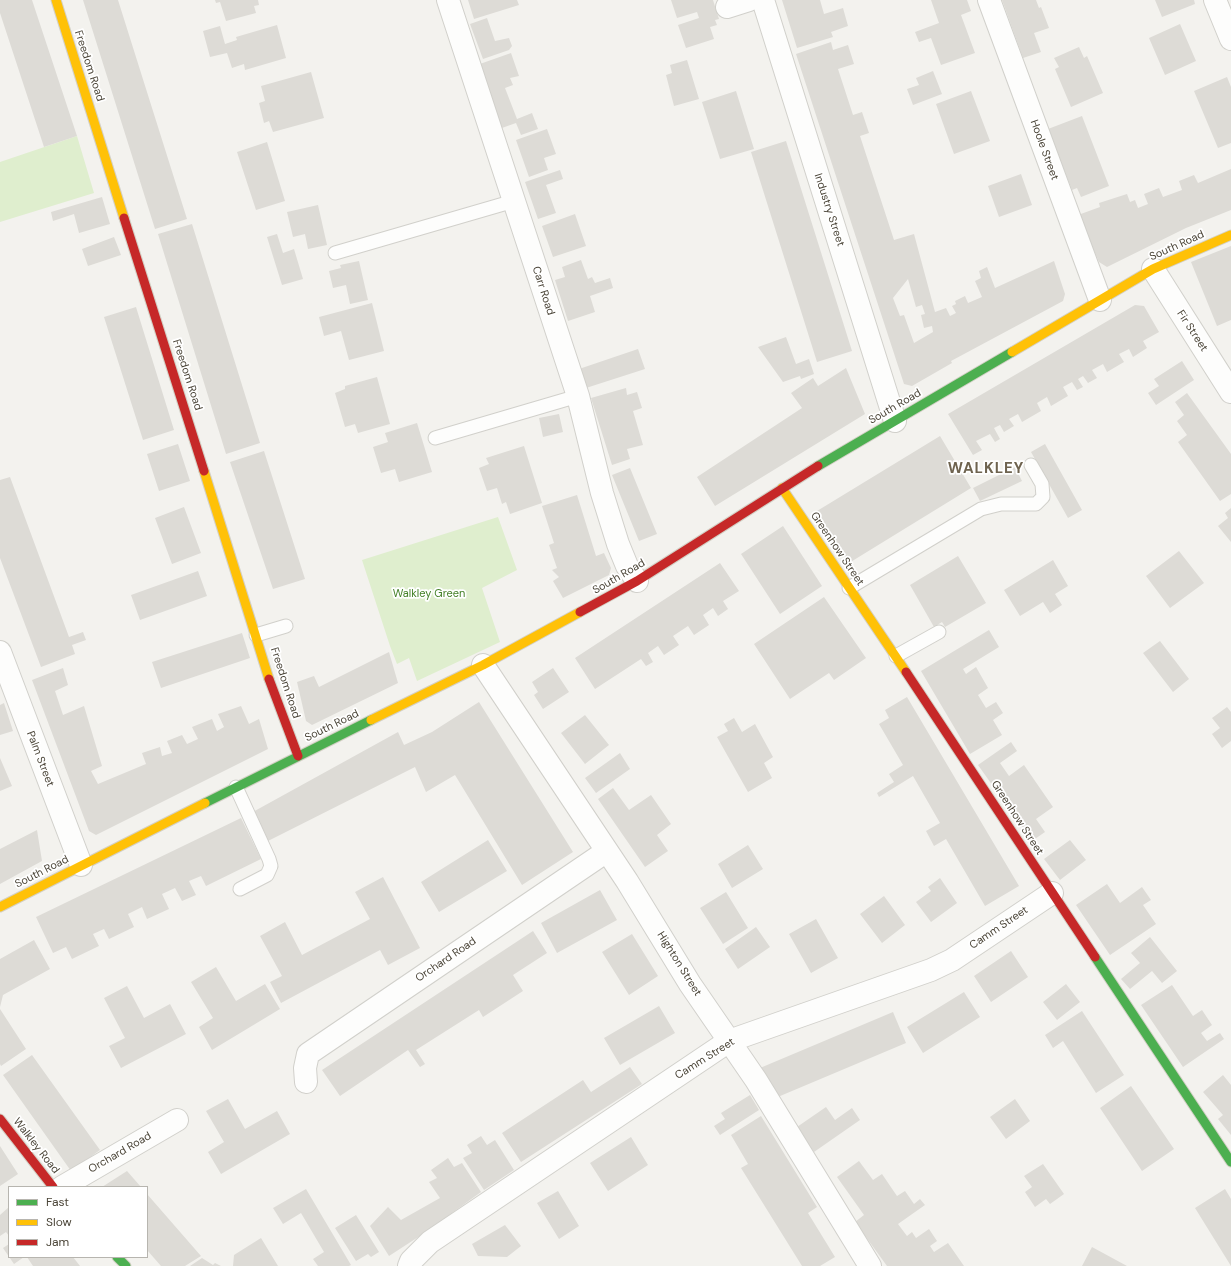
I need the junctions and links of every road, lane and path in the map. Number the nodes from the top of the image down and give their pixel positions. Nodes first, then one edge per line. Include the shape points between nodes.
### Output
1 (56, 0) edge
2 (448, 0) edge
3 (749, 0) edge
4 (763, 0) edge
5 (989, 0) edge
6 (1215, 0) edge
7 (727, 7) dead end
8 (1230, 36) edge
9 (514, 201) junction
10 (1231, 235) edge
11 (335, 253) dead end
12 (1153, 270) junction
13 (1100, 300) junction
14 (1231, 392) edge
15 (578, 396) junction
16 (895, 421) junction
17 (435, 438) dead end
18 (1031, 465) dead end
19 (782, 488) junction
20 (637, 581) junction
21 (848, 588) junction
22 (286, 626) dead end
23 (939, 632) dead end
24 (256, 635) junction
25 (0, 652) edge
26 (896, 656) junction
27 (483, 665) junction
28 (298, 756) junction
29 (236, 787) junction
30 (607, 851) junction
31 (81, 866) junction
32 (240, 889) dead end
33 (1052, 893) junction
34 (0, 907) edge
35 (729, 1041) junction
36 (306, 1082) dead end
37 (0, 1119) edge
38 (177, 1120) dead end
39 (1231, 1162) edge
40 (52, 1186) edge
41 (64, 1186) edge
42 (118, 1258) edge
43 (126, 1266) edge
44 (409, 1266) edge
45 (870, 1266) edge

1 - 24 street, Freedom Road
2 - 9 street, Carr Road
3 - 7 street
4 - 16 street, Industry Street
5 - 13 street, Hoole Street
6 - 8 street
9 - 11 lane
9 - 15 street, Carr Road
10 - 12 street, South Road
12 - 13 street, South Road
12 - 14 street, Fir Street
13 - 16 street, South Road
15 - 17 lane
15 - 20 street, Carr Road via 602,493 618,544 627,566
16 - 19 street, South Road
18 - 21 lane via 1042,484 1044,497 1036,504 1001,504 981,509
19 - 20 street, South Road
19 - 21 street, Greenhow Street
20 - 27 street, South Road
21 - 26 street, Greenhow Street
22 - 24 lane
23 - 26 lane
24 - 28 street, Freedom Road via 274,694
25 - 31 street, Palm Street
26 - 33 street, Greenhow Street
27 - 28 street, South Road
27 - 30 street, Highton Street
28 - 29 street, South Road
29 - 31 street, South Road
29 - 32 lane via 270,866 267,876
30 - 35 street, Highton Street via 690,984
30 - 36 street, Orchard Road via 308,1054
31 - 34 street, South Road
33 - 35 street, Camm Street via 952,960 931,970
33 - 39 street, Greenhow Street
35 - 44 street, Camm Street via 430,1242
35 - 45 street, Highton Street via 756,1080
37 - 40 street, Walkley Road
38 - 41 street, Orchard Road
42 - 43 street

